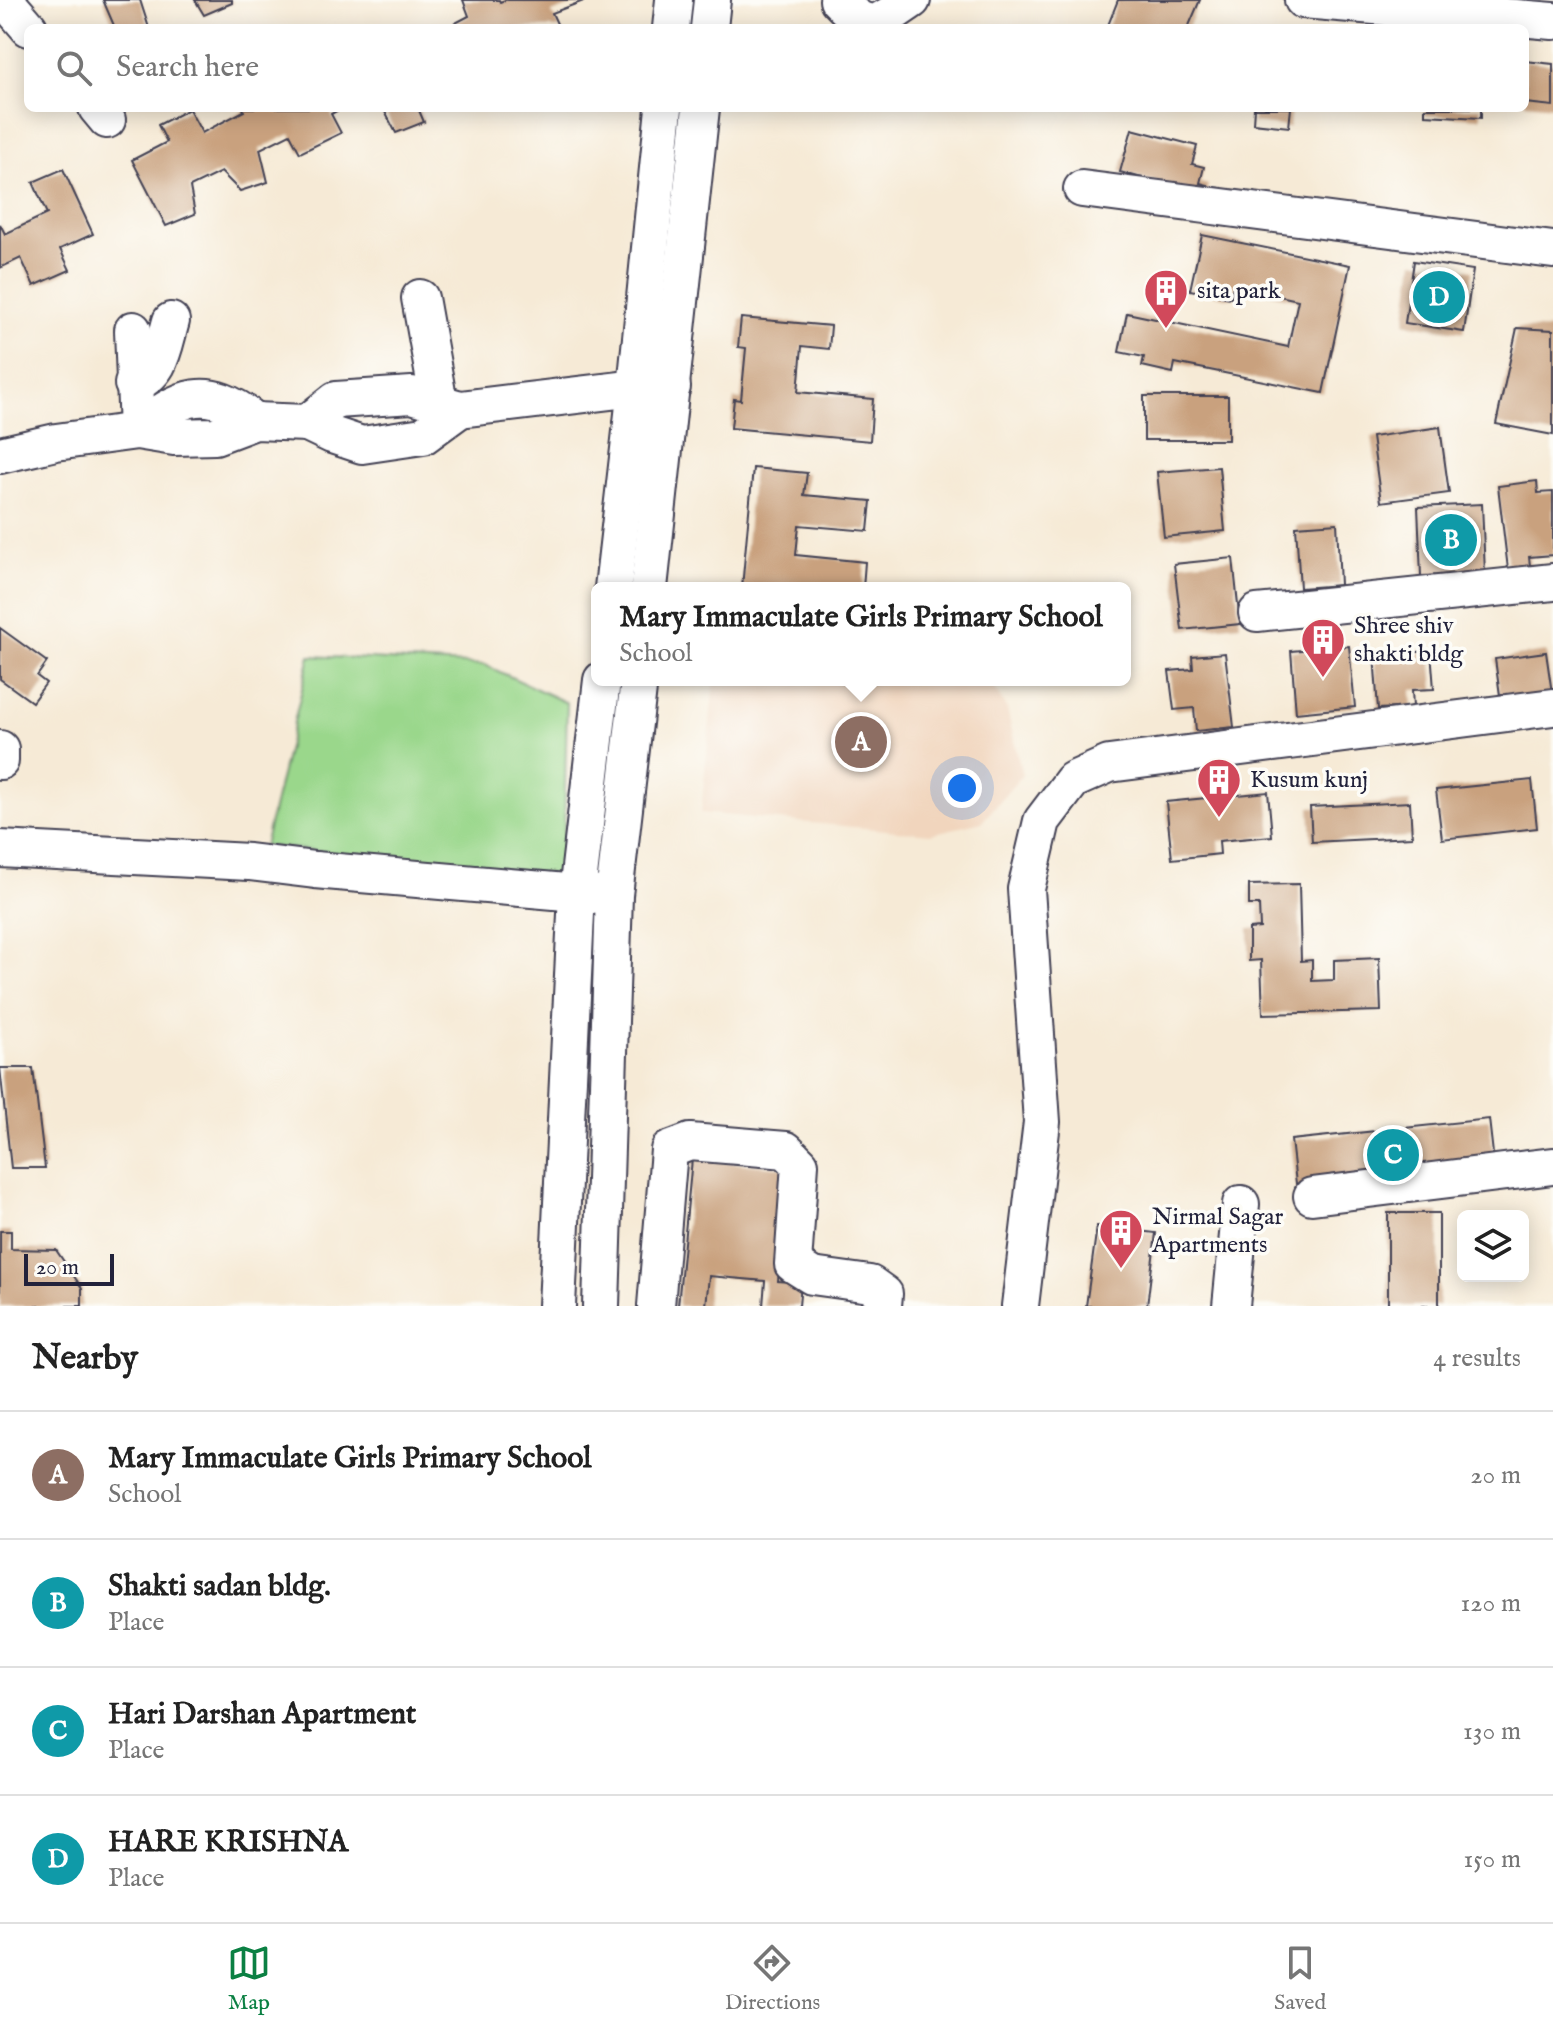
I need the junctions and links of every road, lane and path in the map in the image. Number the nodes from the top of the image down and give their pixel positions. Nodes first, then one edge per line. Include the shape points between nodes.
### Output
1 (5, 0) edge
2 (674, 0) edge
3 (712, 0) edge
4 (838, 0) edge
5 (912, 0) edge
6 (1303, 0) edge
7 (1553, 21) edge
8 (26, 24) edge
9 (671, 24) edge
10 (709, 24) edge
11 (664, 112) edge
12 (701, 112) edge
13 (1082, 189) dead end
14 (1553, 250) edge
15 (420, 298) dead end
16 (171, 321) dead end
17 (133, 330) dead end
18 (133, 384) junction
19 (672, 387) junction
20 (636, 388) junction
21 (447, 411) junction
22 (137, 431) junction
23 (0, 455) edge
24 (614, 582) edge
25 (650, 582) edge
26 (1553, 582) edge
27 (1257, 613) dead end
28 (601, 686) edge
29 (638, 686) edge
30 (1553, 707) edge
31 (0, 749) edge
32 (0, 761) edge
33 (0, 849) edge
34 (577, 893) junction
35 (614, 895) junction
36 (1553, 1166) edge
37 (1312, 1196) dead end
38 (1241, 1204) dead end
39 (811, 1291) edge
40 (557, 1306) edge
41 (601, 1306) edge
42 (656, 1306) edge
43 (883, 1306) edge
44 (1020, 1306) edge
45 (1231, 1306) edge

1 - 8 street
2 - 9 street
3 - 10 street
4 - 5 street via 858,21 869,23
6 - 7 street
11 - 20 street
12 - 19 street
13 - 14 street
15 - 21 street
16 - 18 street via 158,368
17 - 18 street
18 - 22 street
19 - 20 street
19 - 25 street
20 - 21 street
20 - 24 street
21 - 22 street via 423,436 362,445 307,423 255,421 215,436
22 - 23 street
26 - 27 street
28 - 34 street
29 - 35 street
30 - 44 street via 1109,764 1073,780 1042,821 1026,889 1042,1122
31 - 32 street
33 - 34 street via 249,862
34 - 35 street
34 - 40 street
35 - 41 street
36 - 37 street
38 - 45 street
39 - 42 street via 793,1264 800,1164 786,1150 690,1142 669,1150
39 - 43 street via 870,1284 884,1294

